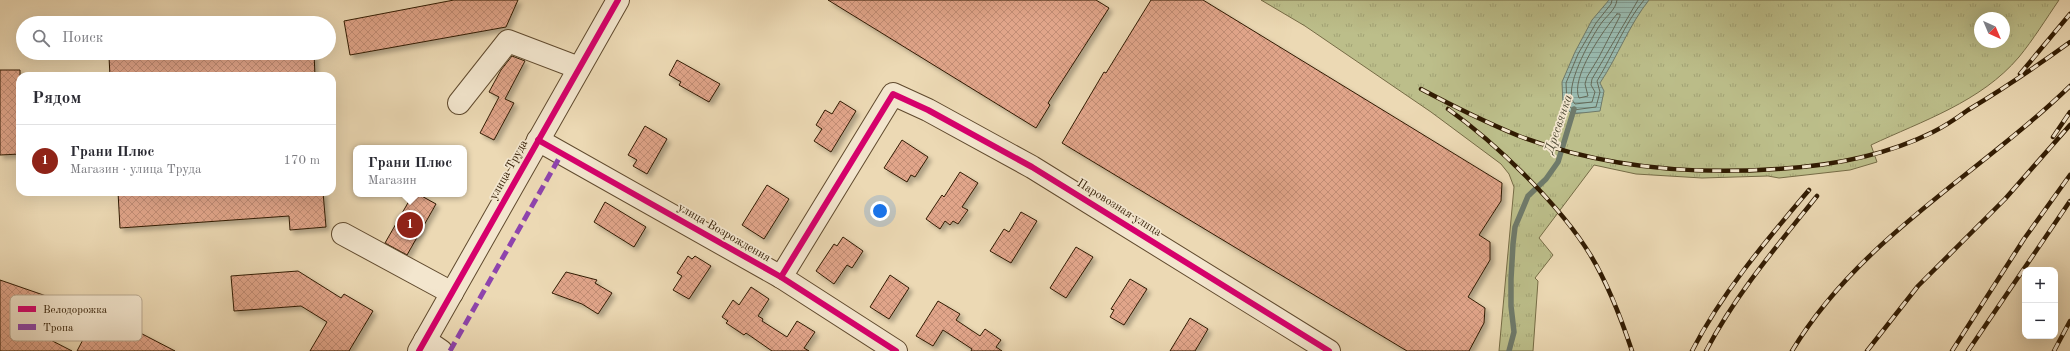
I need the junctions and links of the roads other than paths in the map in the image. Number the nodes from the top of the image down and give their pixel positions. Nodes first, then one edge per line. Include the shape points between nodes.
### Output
1 (618, 0) edge
2 (579, 68) junction
3 (459, 103) dead end
4 (538, 140) junction
5 (343, 234) dead end
6 (781, 277) junction
7 (452, 293) junction
8 (428, 347) edge
9 (896, 351) edge
10 (1328, 351) edge

1 - 2 street, улица Труда
2 - 3 street via 508,41
2 - 4 street, улица Труда
4 - 6 street, улица Возрождения
4 - 7 street, улица Труда
5 - 7 street
6 - 9 street, улица Возрождения
6 - 10 street, Паровозная улица via 893,94 928,110 1032,167
7 - 8 street, улица Труда

